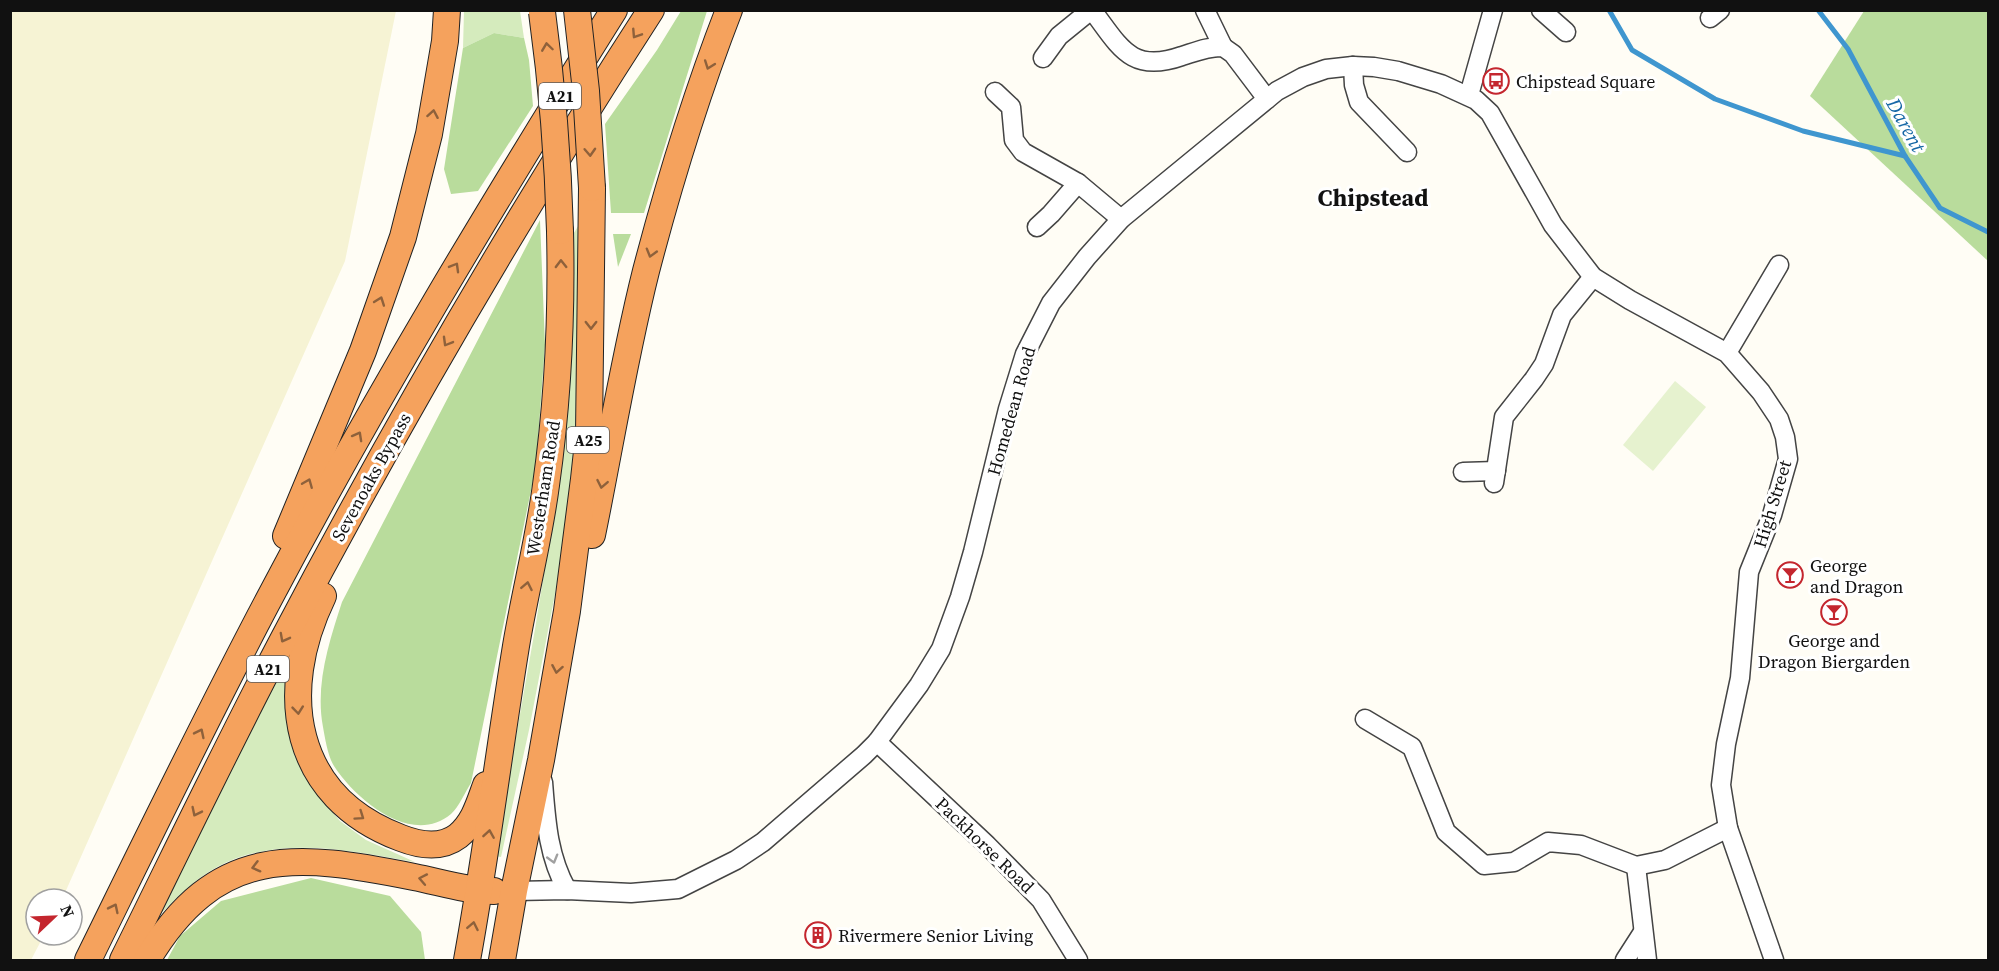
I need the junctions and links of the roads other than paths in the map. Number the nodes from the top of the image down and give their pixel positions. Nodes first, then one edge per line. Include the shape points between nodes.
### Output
1 (447, 10) edge
2 (577, 10) edge
3 (614, 10) edge
4 (651, 10) edge
5 (729, 10) edge
6 (1091, 10) edge
7 (1205, 10) edge
8 (1493, 10) edge
9 (1541, 10) edge
10 (542, 11) edge
11 (1566, 32) dead end
12 (1223, 46) junction
13 (1043, 58) dead end
14 (1353, 66) junction
15 (995, 92) dead end
16 (1469, 95) junction
17 (1267, 99) junction
18 (1407, 152) dead end
19 (1078, 183) junction
20 (1121, 219) junction
21 (1037, 226) dead end
22 (1779, 265) dead end
23 (1593, 277) junction
24 (1727, 353) junction
25 (423, 384) junction
26 (1463, 472) dead end
27 (567, 611) junction
28 (230, 673) junction
29 (1365, 719) dead end
30 (502, 739) junction
31 (877, 742) junction
32 (541, 760) junction
33 (1728, 828) junction
34 (1636, 866) junction
35 (567, 890) junction
36 (480, 891) junction
37 (514, 891) junction
38 (1643, 932) junction
39 (88, 960) edge
40 (123, 960) edge
41 (147, 960) edge
42 (467, 960) edge
43 (502, 960) edge
44 (1078, 960) edge
45 (1625, 960) edge
46 (1647, 960) edge
47 (1774, 960) edge

28 -> 1 highway via 363,351 403,237 429,134
2 -> 27 highway, Westerham Road / A25, bridge via 592,188 589,434
28 -> 3 highway, Sevenoaks Bypass / A21 via 415,336 506,181
4 -> 25 highway, Sevenoaks Bypass / A21
5 -> 27 highway via 685,135 649,260 592,535
6 - 12 street via 1120,47 1146,62 1165,62
6 - 13 street via 1059,36
7 - 12 street
8 - 16 street
9 - 11 street
30 -> 10 highway, Westerham Road / A25, bridge via 546,487 558,377 561,297 556,125
12 - 17 street
14 - 16 street, Homedean Road via 1398,71
14 - 17 street, Homedean Road via 1302,77
14 - 18 street via 1359,102
15 - 19 street via 1011,107 1014,140 1023,152
16 - 23 street, High Street via 1490,113 1553,225
17 - 20 street, Homedean Road
19 - 20 street
19 - 21 street
20 - 31 street, Homedean Road via 1052,303 1024,354 973,552 941,648
22 - 24 street
23 - 24 street, High Street
23 - 26 street via 1562,315 1544,364 1504,417 1495,477
24 - 33 street, High Street via 1779,419 1788,459 1772,515 1749,572 1740,678 1721,785
25 -> 30 highway via 310,626 298,682 300,723 320,774 348,808 392,835 424,844 445,843 467,828 477,811
25 -> 40 highway, Sevenoaks Bypass / A21 via 258,688
27 -> 32 highway, Westerham Road / A25
39 -> 28 highway, Sevenoaks Bypass / A21
29 - 34 street via 1412,747 1446,832 1484,866 1514,862 1548,842 1581,845
36 -> 30 highway, Westerham Road / A25
31 - 35 street, Homedean Road via 763,842 678,889 631,894
31 - 44 street, Packhorse Road via 1041,900
32 -> 35 street via 549,844
32 - 37 highway, Westerham Road / A25
33 - 34 street via 1665,860
33 - 47 street, High Street
34 - 38 street
35 - 37 street
36 - 37 highway
36 -> 41 highway via 346,865 263,865 230,876 199,896 171,924
42 -> 36 highway, Westerham Road / A25
37 - 43 highway, Westerham Road / A25
38 - 45 street
38 - 46 street

